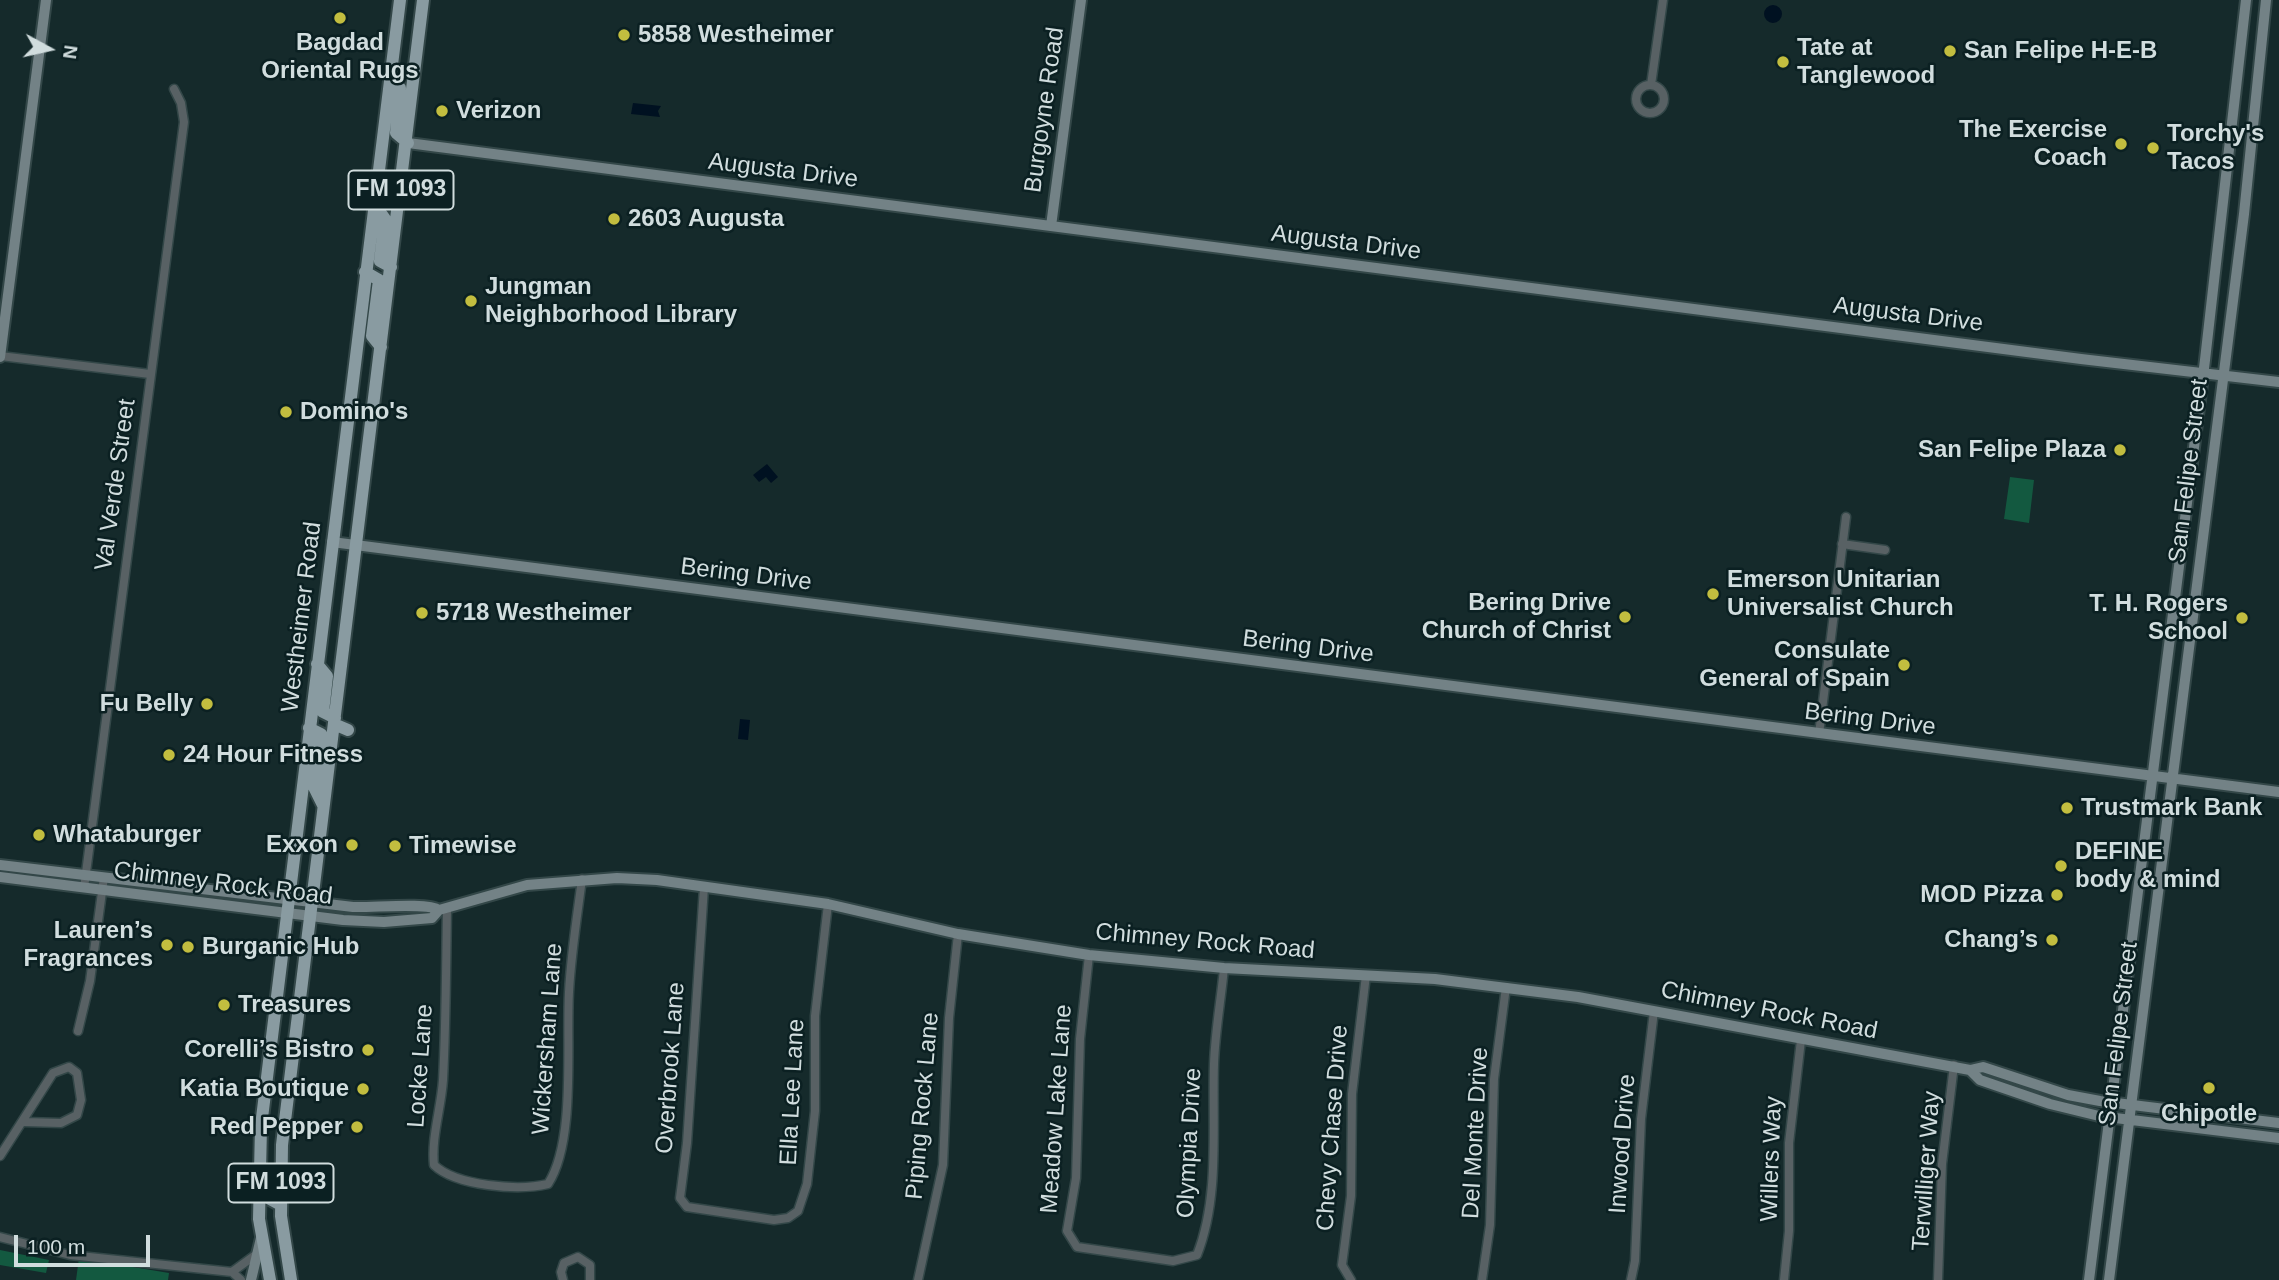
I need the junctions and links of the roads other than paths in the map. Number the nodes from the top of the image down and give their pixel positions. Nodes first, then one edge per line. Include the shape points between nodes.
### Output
1 (46, 0) edge
2 (400, 0) edge
3 (423, 0) edge
4 (1081, 0) edge
5 (1663, 0) edge
6 (2246, 0) edge
7 (2266, 0) edge
8 (391, 80) junction
9 (1651, 85) dead end
10 (174, 89) dead end
11 (2236, 100) junction
12 (2256, 103) junction
13 (408, 143) junction
14 (375, 205) junction
15 (1051, 226) junction
16 (391, 267) junction
17 (365, 272) junction
18 (381, 347) junction
19 (0, 356) edge
20 (2203, 373) junction
21 (150, 374) junction
22 (2222, 375) junction
23 (2279, 382) edge
24 (1846, 517) dead end
25 (332, 542) junction
26 (1842, 544) junction
27 (356, 545) junction
28 (2181, 547) junction
29 (1885, 550) dead end
30 (2200, 550) junction
31 (317, 664) junction
32 (335, 721) junction
33 (309, 728) junction
34 (348, 730) dead end
35 (1819, 734) junction
36 (2153, 775) junction
37 (2172, 778) junction
38 (2279, 792) edge
39 (323, 805) junction
40 (0, 864) edge
41 (85, 874) junction
42 (0, 877) edge
43 (104, 877) junction
44 (582, 879) junction
45 (704, 887) junction
46 (84, 888) junction
47 (102, 890) junction
48 (310, 901) junction
49 (828, 904) junction
50 (286, 906) junction
51 (384, 909) junction
52 (443, 910) junction
53 (308, 916) junction
54 (384, 922) junction
55 (958, 934) junction
56 (1089, 955) junction
57 (1224, 968) junction
58 (1366, 975) junction
59 (1506, 987) junction
60 (1654, 1011) junction
61 (78, 1031) dead end
62 (1801, 1040) junction
63 (1954, 1065) junction
64 (1970, 1070) junction
65 (2112, 1103) junction
66 (2132, 1106) junction
67 (2109, 1117) junction
68 (2130, 1120) junction
69 (25, 1122) junction
70 (2279, 1123) edge
71 (2279, 1138) edge
72 (259, 1153) junction
73 (0, 1157) edge
74 (490, 1183) joint
75 (281, 1205) junction
76 (730, 1213) joint
77 (0, 1237) edge
78 (261, 1238) junction
79 (254, 1256) junction
80 (1135, 1256) joint
81 (232, 1272) junction
82 (241, 1280) edge
83 (251, 1280) edge
84 (270, 1280) edge
85 (291, 1280) edge
86 (564, 1280) edge
87 (590, 1280) edge
88 (918, 1280) edge
89 (1352, 1280) edge
90 (1482, 1280) edge
91 (1632, 1280) edge
92 (1784, 1280) edge
93 (1938, 1280) edge
94 (2089, 1280) edge
95 (2109, 1280) edge

1 - 19 main road
2 - 8 main road, Westheimer Road / FM 1093
3 - 13 main road, Westheimer Road / FM 1093
4 - 15 main road, Burgoyne Road
5 - 9 street
6 - 11 main road, San Felipe Street
7 - 12 main road, San Felipe Street
8 - 13 main road via 400,88 396,133
8 - 14 main road, Westheimer Road / FM 1093
10 - 21 street, Val Verde Street via 184,122
11 - 12 main road
11 - 20 main road, San Felipe Street
12 - 22 main road, San Felipe Street
13 - 15 main road, Augusta Drive
13 - 16 main road, Westheimer Road / FM 1093
14 - 16 main road via 384,219 380,261
14 - 17 main road, Westheimer Road / FM 1093
15 - 20 main road, Augusta Drive
16 - 18 main road, Westheimer Road / FM 1093
17 - 18 main road via 379,280 372,336
17 - 25 main road, Westheimer Road / FM 1093
18 - 27 main road, Westheimer Road / FM 1093
19 - 21 street
20 - 22 main road, Augusta Drive
20 - 28 main road, San Felipe Street
21 - 41 street, Val Verde Street
22 - 23 main road, Augusta Drive
22 - 30 main road, San Felipe Street
24 - 26 street
25 - 27 main road, Bering Drive
25 - 31 main road, Westheimer Road / FM 1093
26 - 29 street
26 - 35 street
27 - 32 main road, Westheimer Road / FM 1093
27 - 35 main road, Bering Drive
28 - 30 main road
28 - 36 main road, San Felipe Street
30 - 37 main road, San Felipe Street
31 - 32 main road via 327,676 323,712
31 - 33 main road, Westheimer Road / FM 1093
32 - 34 main road
32 - 39 main road, Westheimer Road / FM 1093
33 - 39 main road via 321,734 314,787
33 - 50 main road, Westheimer Road / FM 1093
35 - 36 main road, Bering Drive
36 - 37 main road, Bering Drive
36 - 65 main road, San Felipe Street
37 - 38 main road, Bering Drive
37 - 66 main road, San Felipe Street
39 - 48 main road, Westheimer Road / FM 1093
40 - 41 main road, Chimney Rock Road
41 - 43 main road, Chimney Rock Road
41 - 46 street, Val Verde Street
42 - 46 main road, Chimney Rock Road
43 - 47 street
43 - 50 main road, Chimney Rock Road
44 - 45 main road, Chimney Rock Road via 657,880
44 - 52 main road, Chimney Rock Road via 527,885
44 - 74 street, Wickersham Lane via 569,992 564,1122 555,1173 548,1184 529,1188
45 - 49 main road, Chimney Rock Road
45 - 76 street, Overbrook Lane via 680,1198 687,1207
46 - 47 main road, Chimney Rock Road
47 - 50 main road, Chimney Rock Road
47 - 61 street
48 - 50 main road, Chimney Rock Road
48 - 51 main road, Chimney Rock Road
48 - 53 main road, Westheimer Road / FM 1093
49 - 55 main road, Chimney Rock Road
49 - 76 street, Ella Lee Lane via 816,1016 815,1111 804,1199 788,1218
50 - 53 main road, Chimney Rock Road
50 - 72 main road, Westheimer Road / FM 1093
51 - 52 main road, Chimney Rock Road via 431,905
51 - 54 main road
52 - 54 main road, Chimney Rock Road via 432,918
52 - 74 street, Locke Lane via 445,1048 434,1165 454,1179
53 - 54 main road, Chimney Rock Road
53 - 75 main road, Westheimer Road / FM 1093 via 282,1145
55 - 56 main road, Chimney Rock Road
55 - 88 street, Piping Rock Lane via 949,1018 943,1165
56 - 57 main road, Chimney Rock Road
56 - 80 street, Meadow Lake Lane via 1080,1039 1076,1178 1067,1231 1077,1247
57 - 58 main road, Chimney Rock Road
57 - 80 street, Olympia Drive via 1204,1239 1197,1255 1189,1260
58 - 59 main road, Chimney Rock Road
58 - 89 street, Chevy Chase Drive via 1352,1094 1351,1196 1342,1265
59 - 60 main road, Chimney Rock Road
59 - 90 street, Del Monte Drive via 1493,1090 1490,1225
60 - 62 main road, Chimney Rock Road
60 - 91 street, Inwood Drive via 1641,1119
62 - 63 main road, Chimney Rock Road
62 - 92 street, Willers Way via 1789,1143
63 - 64 main road, Chimney Rock Road
63 - 93 street, Terwilliger Way via 1944,1137
64 - 65 main road, Chimney Rock Road via 1983,1067 2068,1095
64 - 67 main road, Chimney Rock Road via 1980,1080 2050,1104
65 - 66 main road, Chimney Rock Road
65 - 67 main road, San Felipe Street
66 - 68 main road, San Felipe Street
66 - 70 main road, Chimney Rock Road
67 - 68 main road, Chimney Rock Road
67 - 94 main road, San Felipe Street
68 - 71 main road, Chimney Rock Road
68 - 95 main road, San Felipe Street
69 - 69 street via 61,1123 77,1115 77,1073 69,1067 54,1073
69 - 73 street
72 - 75 main road via 270,1199
72 - 78 main road, Westheimer Road / FM 1093
75 - 85 main road, Westheimer Road / FM 1093
77 - 81 street via 70,1255
78 - 79 main road
78 - 84 main road, Westheimer Road / FM 1093
79 - 81 street
79 - 83 main road
81 - 82 street
86 - 87 street via 564,1263 578,1257 590,1265

